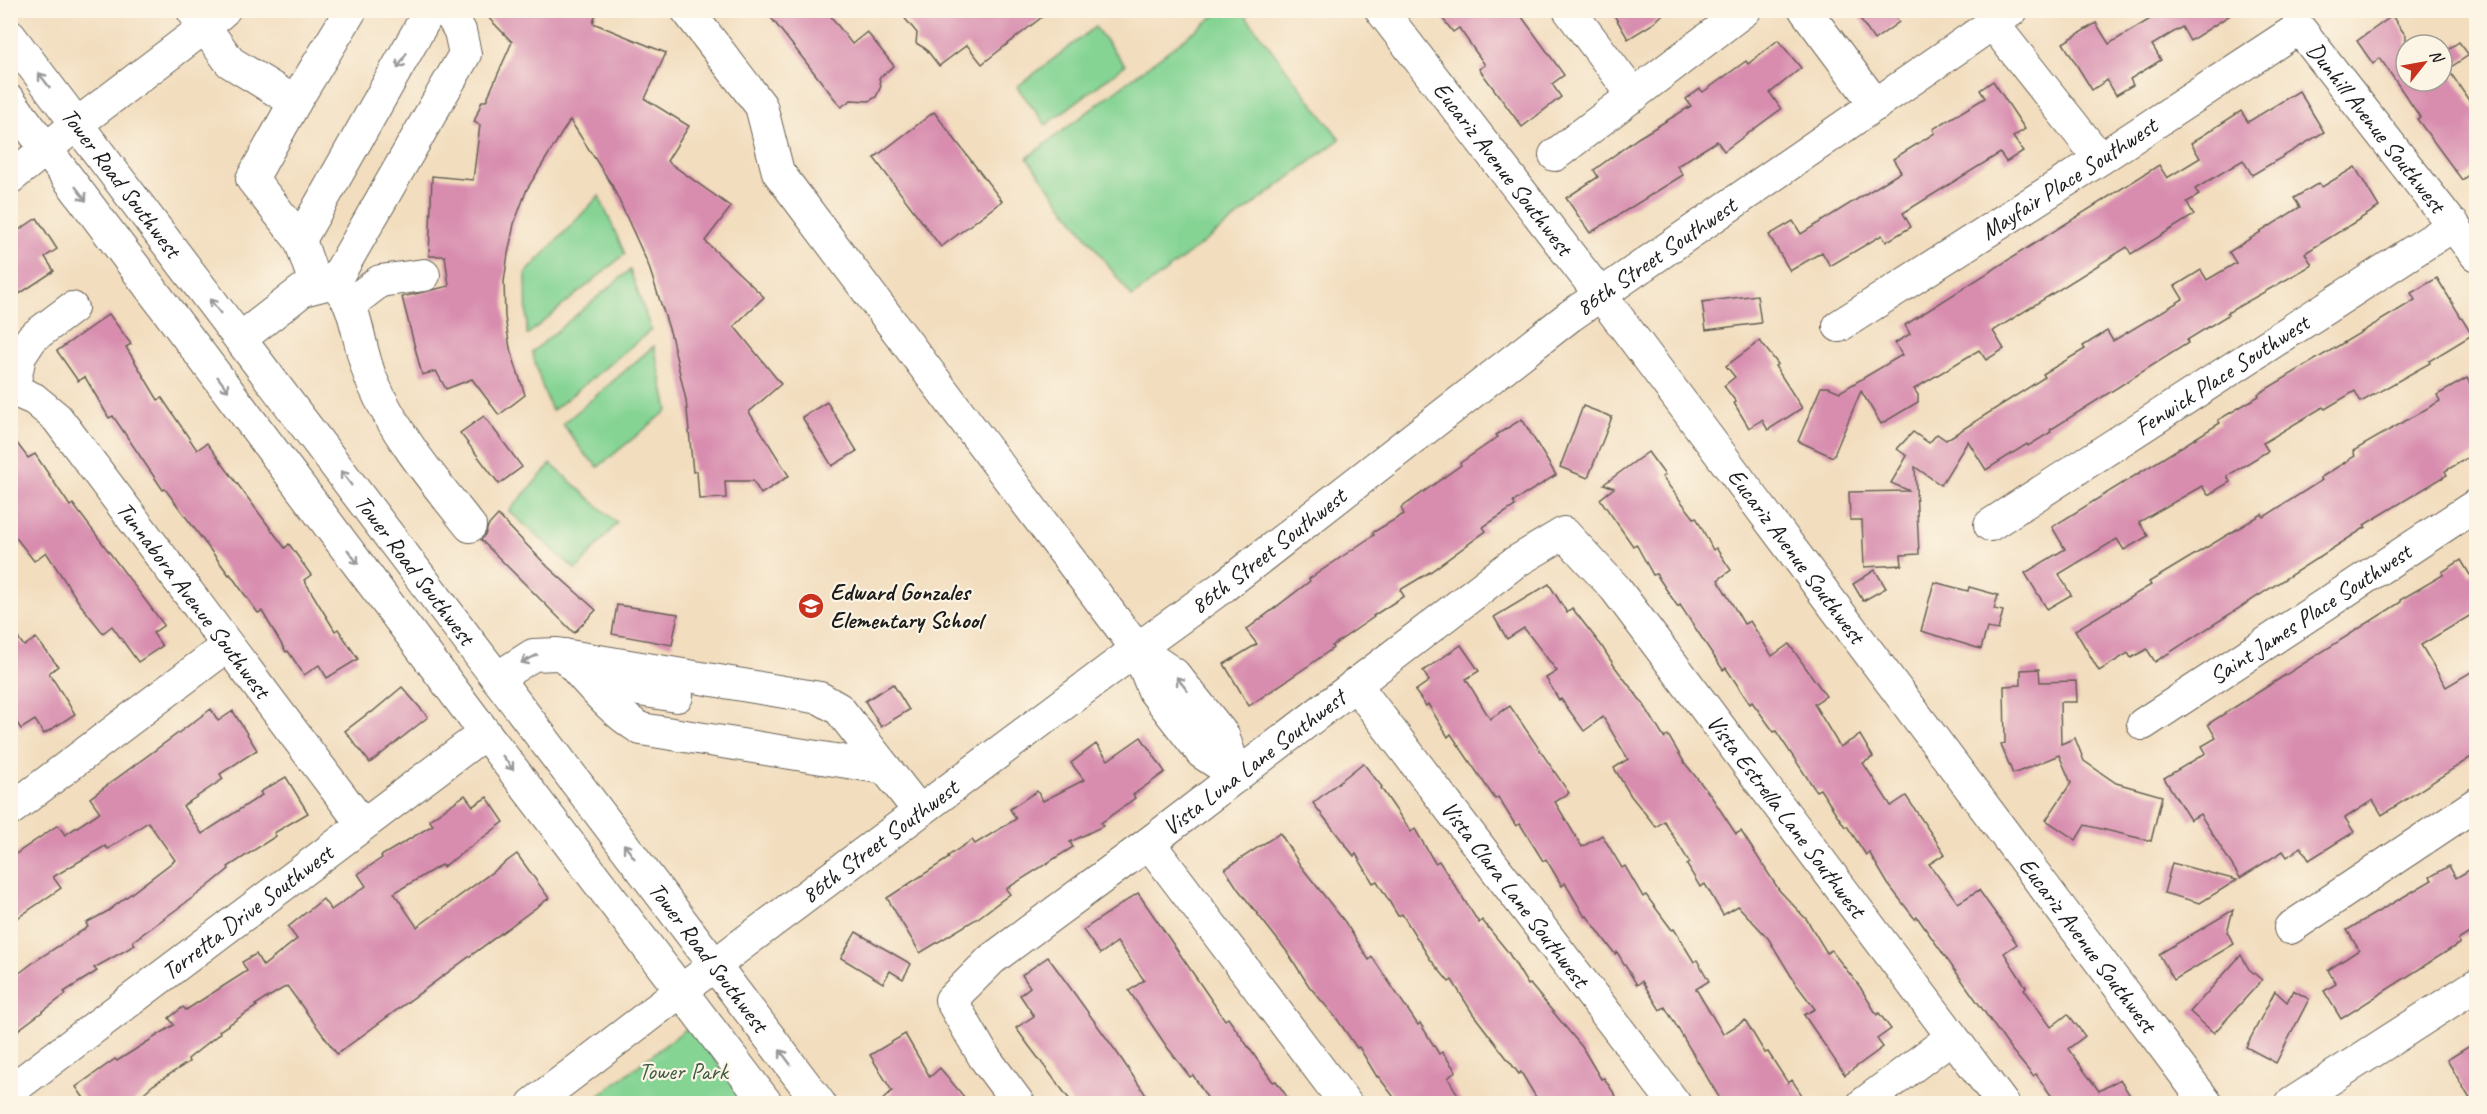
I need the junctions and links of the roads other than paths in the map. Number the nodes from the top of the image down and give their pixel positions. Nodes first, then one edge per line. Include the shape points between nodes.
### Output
1 (351, 10) edge
2 (430, 10) edge
3 (448, 10) edge
4 (687, 10) edge
5 (1381, 10) edge
6 (1569, 10) edge
7 (1745, 10) edge
8 (1805, 10) edge
9 (207, 16) edge
10 (2002, 17) edge
11 (2298, 28) joint
12 (10, 36) edge
13 (1634, 96) junction
14 (10, 101) edge
15 (295, 102) junction
16 (1876, 105) junction
17 (77, 124) junction
18 (46, 148) junction
19 (1555, 155) dead end
20 (2100, 159) junction
21 (10, 178) edge
22 (2454, 225) junction
23 (300, 240) junction
24 (2476, 255) edge
25 (424, 275) dead end
26 (334, 291) junction
27 (1600, 295) junction
28 (72, 308) dead end
29 (1839, 326) dead end
30 (240, 339) junction
31 (12, 391) edge
32 (2476, 505) edge
33 (1990, 525) dead end
34 (471, 526) dead end
35 (1564, 532) joint
36 (227, 646) junction
37 (1137, 649) junction
38 (564, 656) junction
39 (497, 678) junction
40 (589, 682) junction
41 (1355, 684) junction
42 (850, 724) junction
43 (2143, 724) dead end
44 (485, 733) junction
45 (878, 759) junction
46 (1237, 776) junction
47 (14, 799) edge
48 (2476, 804) edge
49 (919, 811) junction
50 (362, 824) junction
51 (1149, 843) junction
52 (2290, 928) dead end
53 (715, 964) junction
54 (2476, 984) edge
55 (681, 991) junction
56 (1952, 1037) junction
57 (10, 1091) edge
58 (533, 1104) edge
59 (767, 1104) edge
60 (820, 1104) edge
61 (1019, 1104) edge
62 (1346, 1104) edge
63 (1675, 1104) edge
64 (1863, 1104) edge
65 (2003, 1104) edge
66 (2207, 1104) edge
67 (2291, 1104) edge

1 - 15 street
2 -> 23 street
3 - 26 street via 460,31 465,54
4 - 37 street via 761,106 778,172
5 - 27 street, Eucariz Avenue Southwest
6 - 13 street
7 - 13 street
8 - 16 street
9 - 15 street via 230,62
9 - 17 street
10 - 16 street, 86th Street Southwest
10 - 20 street
11 - 20 street, Mayfair Place Southwest
11 - 22 street, Dunhill Avenue Southwest
17 -> 12 street, Tower Road Southwest
13 - 19 street
14 - 18 street, Tower Road Southwest
15 - 23 street via 252,178
16 - 27 street, 86th Street Southwest
17 - 18 street
30 -> 17 street, Tower Road Southwest
18 - 21 street
18 -> 44 street, Tower Road Southwest
20 - 29 street, Mayfair Place Southwest
22 - 24 street, Dunhill Avenue Southwest
22 - 33 street, Fenwick Place Southwest
23 - 26 street
25 - 26 street
26 - 30 street via 303,290
26 - 34 street via 392,421
27 - 37 street, 86th Street Southwest
27 - 66 street, Eucariz Avenue Southwest
28 - 31 street via 32,338 20,356
39 -> 30 street, Tower Road Southwest
31 - 36 street, Tunnabora Avenue Southwest via 34,399 57,418
32 - 43 street, Saint James Place Southwest
35 - 41 street, Vista Luna Lane Southwest via 1514,563
35 - 56 street, Vista Estrella Lane Southwest via 1615,588
36 - 47 street
36 - 50 street, Tunnabora Avenue Southwest
37 - 46 street via 1154,691 1202,753
37 - 49 street, 86th Street Southwest
38 -> 39 street via 533,655
38 - 40 street
38 - 42 street via 820,698 838,709
53 -> 39 street, Tower Road Southwest
40 - 42 street
40 - 45 street via 624,719 641,729
41 - 46 street, Vista Luna Lane Southwest
41 - 63 street, Vista Clara Lane Southwest
42 - 45 street
44 - 50 street, Torretta Drive Southwest
44 -> 55 street, Tower Road Southwest
45 - 49 street
46 - 51 street, Vista Luna Lane Southwest
48 - 52 street
49 - 53 street, 86th Street Southwest
50 - 57 street, Torretta Drive Southwest
51 - 61 street, Vista Luna Lane Southwest via 992,959 951,1000 984,1057
51 - 62 street
53 - 55 street, 86th Street Southwest
60 -> 53 street, Tower Road Southwest
54 - 67 street
55 - 58 street, 86th Street Southwest
55 - 59 street, Tower Road Southwest
56 - 64 street
56 - 65 street, Vista Estrella Lane Southwest

